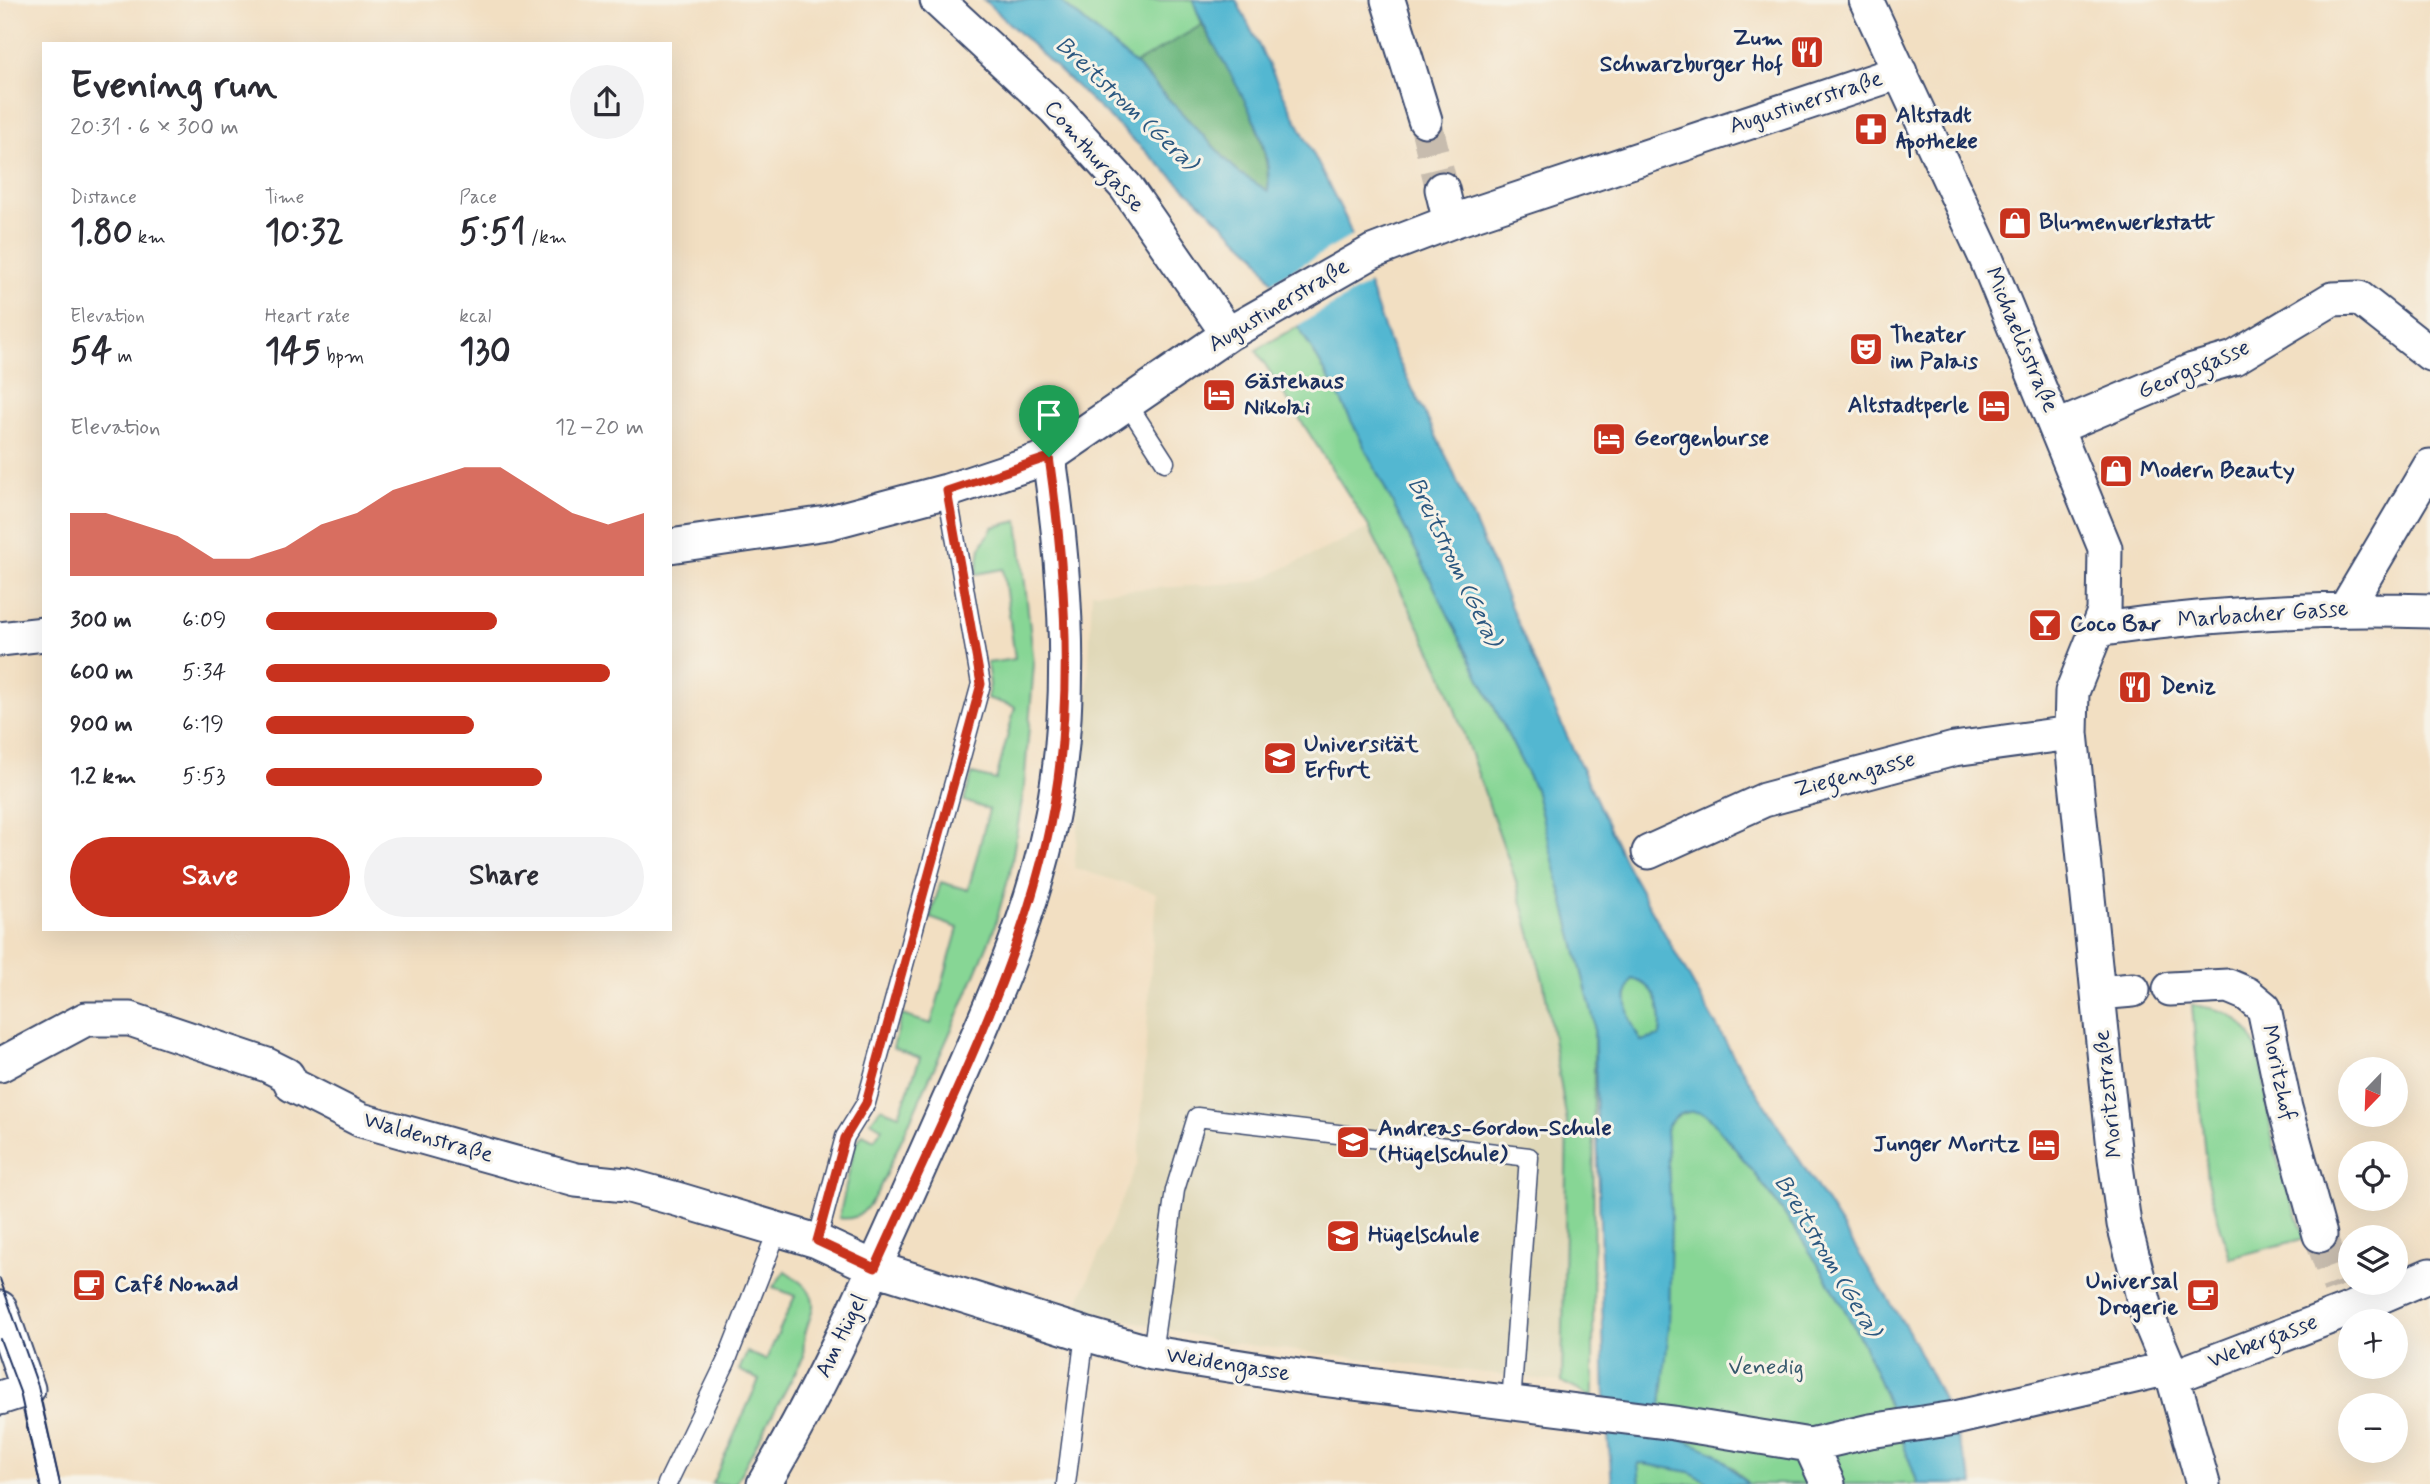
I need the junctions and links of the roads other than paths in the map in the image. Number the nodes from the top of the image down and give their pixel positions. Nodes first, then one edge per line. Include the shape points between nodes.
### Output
1 (937, 0) edge
2 (1388, 0) edge
3 (1866, 0) edge
4 (1900, 72) junction
5 (1425, 120) tunnel mouth
6 (1442, 189) tunnel mouth
7 (1450, 222) junction
8 (1235, 331) junction
9 (2430, 354) edge
10 (1127, 403) junction
11 (2057, 427) junction
12 (1049, 457) junction
13 (1165, 462) dead end
14 (2430, 466) edge
15 (947, 491) junction
16 (672, 546) edge
17 (2346, 608) junction
18 (2430, 611) edge
19 (2096, 630) junction
20 (42, 634) edge
21 (0, 639) edge
22 (2072, 692) joint
23 (2071, 733) junction
24 (1649, 852) dead end
25 (2170, 989) dead end
26 (2133, 990) dead end
27 (2098, 993) junction
28 (0, 1065) edge
29 (778, 1229) junction
30 (2320, 1235) tunnel mouth
31 (817, 1241) junction
32 (875, 1268) junction
33 (2430, 1275) edge
34 (0, 1308) edge
35 (1085, 1334) junction
36 (1152, 1353) junction
37 (2171, 1372) junction
38 (14, 1394) edge
39 (1511, 1404) junction
40 (1810, 1445) junction
41 (50, 1484) edge
42 (667, 1484) edge
43 (764, 1484) edge
44 (1066, 1484) edge
45 (1828, 1484) edge
46 (2203, 1484) edge

1 - 8 street, Comthurgasse via 1055,109 1126,187
2 - 5 street
3 - 4 street, Michaelisstraße
4 - 7 street, Augustinerstraße
4 - 11 street, Michaelisstraße
6 - 7 street
7 - 8 street, Augustinerstraße via 1372,252
8 - 10 street, Augustinerstraße
9 - 11 street, Georgsgasse via 2359,298 2332,299 2234,358 2193,370
10 - 12 street, Augustinerstraße
10 - 13 lane
11 - 19 street, Michaelisstraße via 2105,548 2104,612
12 - 15 street, Augustinerstraße
12 - 32 street, Am Hügel via 1058,526 1067,687 1055,792 1017,940
14 - 17 street
15 - 16 street, Augustinerstraße via 827,523
15 - 31 lane via 981,684 866,1103 845,1138
17 - 18 street, Marbacher Gasse
17 - 19 street, Marbacher Gasse
19 - 22 street, Michaelisstraße
20 - 21 street
22 - 23 street, Moritzstraße
23 - 24 street, Ziegengasse via 1954,749 1764,800
23 - 27 street, Moritzstraße
25 - 30 street, Moritzhof via 2228,986 2264,1008 2285,1108
26 - 27 street
27 - 37 street, Moritzstraße via 2124,1224 2149,1320
28 - 29 street, Waldenstraße via 86,1019 130,1019 280,1075 361,1121 576,1180 626,1185
29 - 31 street, Waldenstraße
29 - 42 lane via 726,1362
31 - 32 street, Waldenstraße
32 - 35 street, Weidengasse
32 - 43 street, Am Hügel
33 - 37 street, Webergasse via 2345,1298
34 - 38 street
35 - 36 street, Weidengasse
35 - 44 lane
36 - 39 street, Weidengasse
36 - 39 lane via 1175,1190 1197,1117 1529,1157
37 - 40 street
37 - 46 street, Moritzstraße
38 - 41 lane
39 - 40 street, Weidengasse
40 - 45 street

